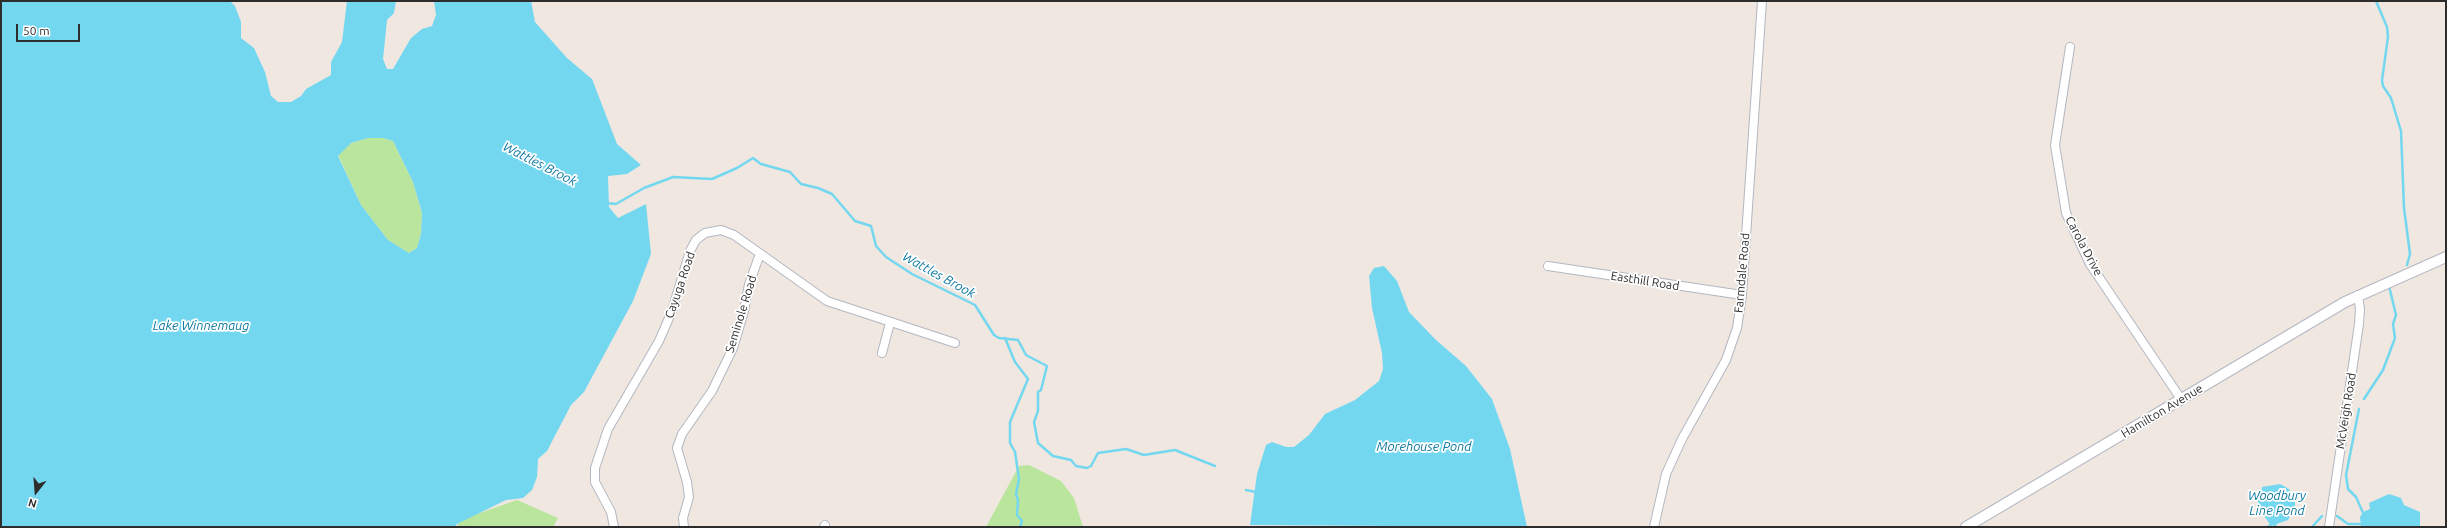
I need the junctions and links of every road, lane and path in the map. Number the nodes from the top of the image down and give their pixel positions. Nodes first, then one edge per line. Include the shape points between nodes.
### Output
1 (1762, 1) edge
2 (2070, 47) dead end
3 (760, 254) junction
4 (2446, 257) edge
5 (1548, 266) dead end
6 (1742, 295) junction
7 (2358, 296) junction
8 (890, 323) junction
9 (955, 343) dead end
10 (882, 353) dead end
11 (2181, 399) junction
12 (614, 527) edge
13 (684, 527) edge
14 (1654, 527) edge
15 (1966, 527) edge
16 (2329, 527) edge

1 - 6 street, Farmdale Road
2 - 11 street, Carola Drive via 2055,145 2066,214 2090,264
3 - 8 street, Cayuga Road via 827,301
3 - 12 street, Cayuga Road via 734,235 721,230 705,233 696,240 659,342 608,428 595,468 595,482 611,512
3 - 13 street, Seminole Road via 749,284 733,348 712,391 682,434 677,448 689,497 683,518
4 - 7 street, Hamilton Avenue
5 - 6 street, Easthill Road
6 - 14 street, Farmdale Road via 1737,328 1726,360 1682,439 1666,474
7 - 11 street, Hamilton Avenue
7 - 16 street, McVeigh Road via 2360,315
8 - 9 street, Cayuga Road
8 - 10 street
11 - 15 street, Hamilton Avenue

